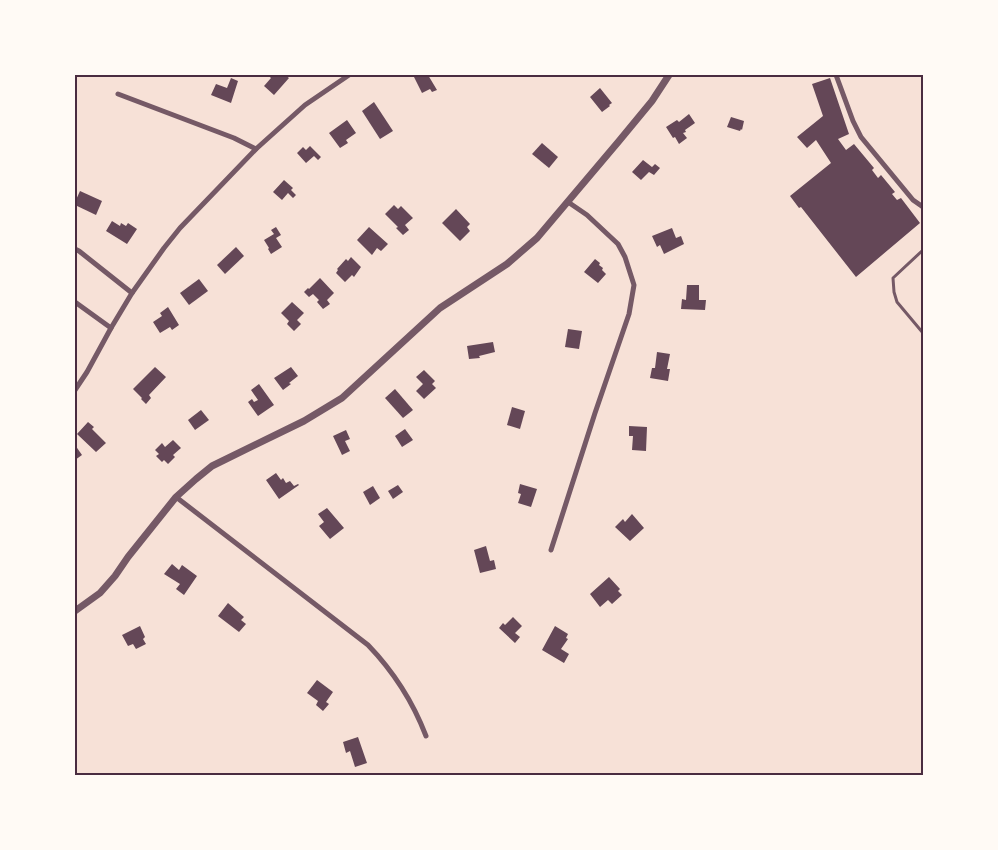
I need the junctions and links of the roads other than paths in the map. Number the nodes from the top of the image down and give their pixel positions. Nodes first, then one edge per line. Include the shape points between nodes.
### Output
1 (350, 75) edge
2 (669, 75) edge
3 (836, 75) edge
4 (118, 94) dead end
5 (256, 149) junction
6 (568, 202) junction
7 (923, 207) edge
8 (75, 249) edge
9 (923, 250) edge
10 (132, 293) junction
11 (75, 302) edge
12 (111, 328) junction
13 (923, 333) edge
14 (75, 390) edge
15 (176, 497) junction
16 (551, 550) dead end
17 (75, 611) edge
18 (426, 736) dead end

1 - 5 street via 305,105
2 - 6 street
3 - 7 street via 861,137
4 - 5 street
5 - 10 street via 180,228
6 - 15 street via 537,238 507,264 440,308 342,398 212,466
6 - 16 street via 618,244 634,285 629,314
8 - 10 street
9 - 13 lane via 893,278 897,302
10 - 12 street
11 - 12 street
12 - 14 street
15 - 17 street via 100,593
15 - 18 street via 368,645 396,678

